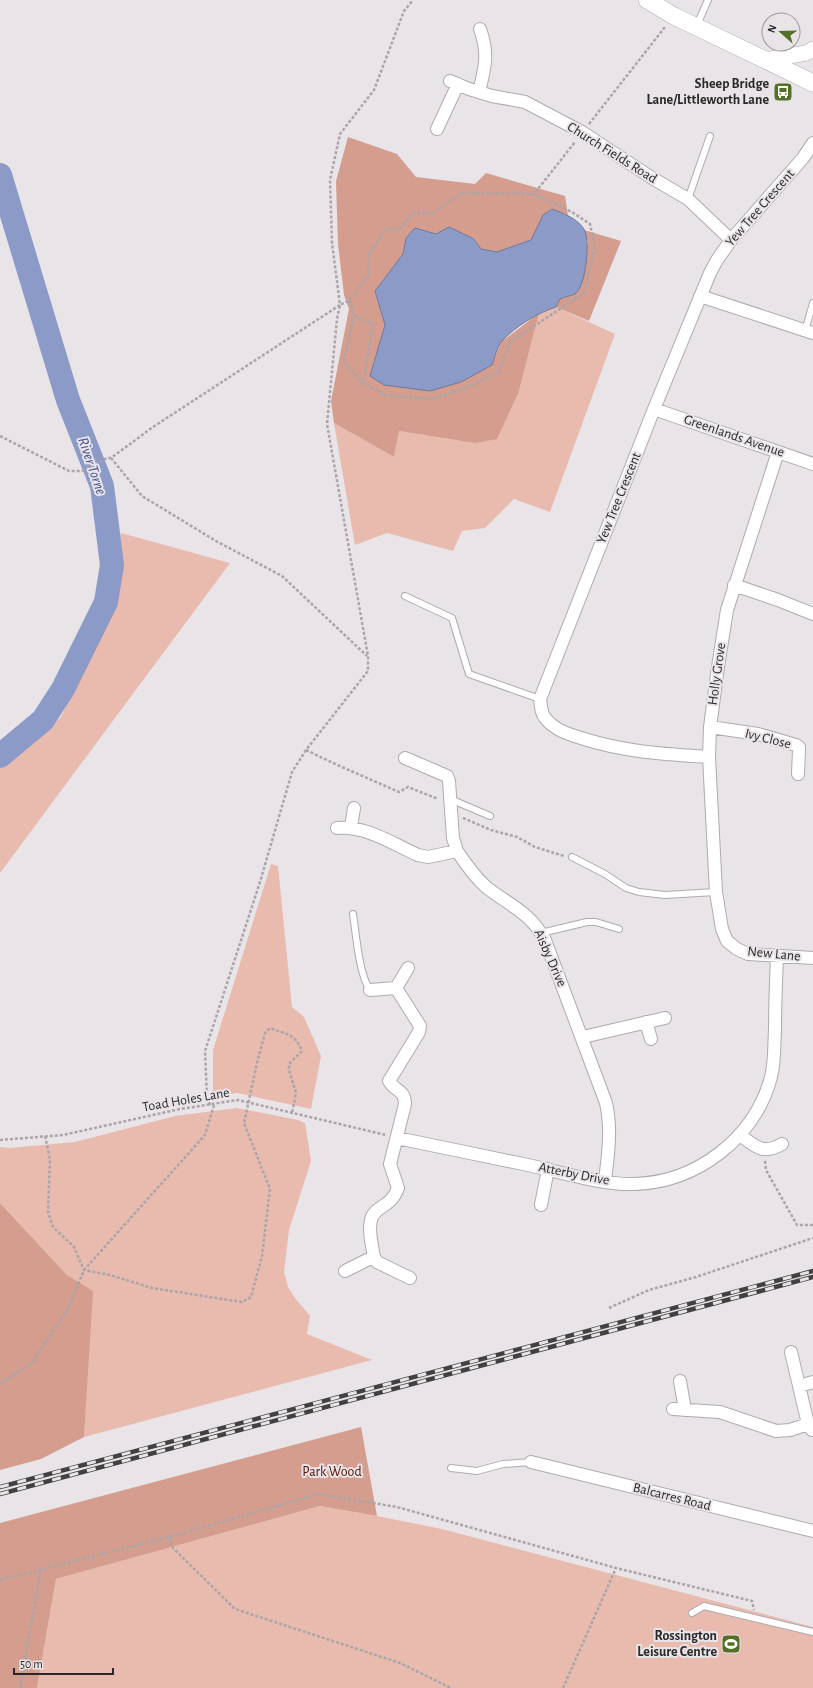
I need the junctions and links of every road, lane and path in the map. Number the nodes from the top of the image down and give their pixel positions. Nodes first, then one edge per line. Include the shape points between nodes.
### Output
1 (413, 0) edge
2 (647, 0) edge
3 (708, 0) edge
4 (674, 16) junction
5 (696, 27) junction
6 (480, 29) dead end
7 (813, 49) edge
8 (766, 60) junction
9 (813, 83) edge
10 (479, 92) junction
11 (437, 129) dead end
12 (582, 132) junction
13 (710, 136) dead end
14 (813, 143) edge
15 (534, 194) junction
16 (688, 199) junction
17 (731, 240) junction
18 (700, 296) junction
19 (350, 300) junction
20 (813, 302) edge
21 (343, 303) junction
22 (354, 316) junction
23 (809, 332) edge
24 (363, 383) junction
25 (654, 409) junction
26 (0, 436) edge
27 (778, 452) junction
28 (111, 458) junction
29 (813, 464) edge
30 (734, 585) junction
31 (405, 596) dead end
32 (813, 614) edge
33 (368, 656) junction
34 (540, 699) junction
35 (710, 727) junction
36 (306, 750) junction
37 (709, 757) junction
38 (405, 758) dead end
39 (798, 774) dead end
40 (451, 806) junction
41 (354, 808) dead end
42 (490, 816) dead end
43 (351, 827) junction
44 (337, 828) dead end
45 (457, 851) junction
46 (572, 857) joint
47 (716, 892) junction
48 (717, 905) joint
49 (353, 914) dead end
50 (619, 929) dead end
51 (541, 932) junction
52 (777, 956) junction
53 (813, 958) edge
54 (408, 968) dead end
55 (396, 988) junction
56 (370, 990) joint
57 (664, 1018) dead end
58 (646, 1022) junction
59 (583, 1038) junction
60 (651, 1039) dead end
61 (249, 1103) junction
62 (214, 1104) junction
63 (210, 1105) junction
64 (292, 1113) junction
65 (740, 1135) junction
66 (45, 1136) junction
67 (397, 1138) junction
68 (0, 1140) edge
69 (782, 1144) dead end
70 (764, 1150) junction
71 (548, 1169) junction
72 (605, 1181) junction
73 (541, 1205) dead end
74 (813, 1225) edge
75 (813, 1238) edge
76 (374, 1257) junction
77 (84, 1270) junction
78 (345, 1271) dead end
79 (410, 1278) dead end
80 (609, 1308) dead end
81 (791, 1352) dead end
82 (680, 1381) dead end
83 (813, 1382) edge
84 (0, 1384) edge
85 (799, 1386) junction
86 (811, 1428) edge
87 (531, 1462) joint
88 (451, 1468) dead end
89 (813, 1531) edge
90 (169, 1537) junction
91 (616, 1568) junction
92 (42, 1569) junction
93 (0, 1580) edge
94 (692, 1613) dead end
95 (755, 1618) junction
96 (813, 1632) edge
97 (20, 1688) edge
98 (452, 1688) edge
99 (564, 1688) edge

1 - 21 path via 404,11 374,90 340,134 330,180 332,243
2 - 4 main road
3 - 5 lane
4 - 5 main road
4 - 12 path
5 - 8 main road
6 - 10 street via 486,45 486,59
7 - 8 street via 806,53
8 - 9 main road
10 - 11 street, Church Fields Road via 454,83
10 - 12 street, Church Fields Road via 525,102
12 - 15 path
12 - 16 street, Church Fields Road
13 - 16 lane
14 - 17 street, Yew Tree Crescent via 803,158
15 - 19 path via 463,193 432,213 412,213 402,227 385,230 370,253 368,276
15 - 24 path via 572,212 590,224 595,247 584,293 510,342 500,372 466,388 432,399 384,395
16 - 17 street, Church Fields Road
17 - 18 street, Yew Tree Crescent via 717,260
18 - 23 street
18 - 25 street, Yew Tree Crescent
19 - 21 path
19 - 22 path
20 - 23 lane
21 - 28 path
21 - 33 path via 337,319 328,424
22 - 24 path via 344,363
22 - 24 path via 373,324
25 - 27 street, Greenlands Avenue
25 - 34 street, Yew Tree Crescent
26 - 28 path via 69,471 82,471
27 - 29 street, Greenlands Avenue
27 - 30 street, Holly Grove
28 - 33 path via 142,496 216,541 282,576
30 - 32 street
30 - 35 street, Holly Grove via 727,610
31 - 34 lane via 452,618 469,674
33 - 36 path via 368,671
34 - 37 street via 545,718 564,733 616,748
35 - 37 street, Holly Grove
35 - 39 street, Ivy Close via 758,734 796,745 800,750
36 - 40 path via 399,792 408,787
36 - 63 path via 292,772 260,882 205,1051 207,1098
37 - 47 street, Holly Grove
38 - 40 street via 447,776
40 - 42 lane
40 - 45 street via 453,838
40 - 46 path via 491,830 517,837 535,848 558,856
41 - 43 street
43 - 44 street
43 - 45 street via 378,836 418,855 428,857
45 - 51 street, Aisby Drive via 484,885 526,915
46 - 47 lane via 606,874 626,888 638,892 665,895
47 - 48 street, Holly Grove
48 - 52 street, New Lane via 727,941 748,954
49 - 56 lane via 360,958
50 - 51 lane via 586,922
51 - 59 street, Aisby Drive
52 - 53 street, New Lane
52 - 65 street, Atterby Drive via 774,1059 771,1077 749,1124
54 - 55 street
55 - 56 street
55 - 67 street via 420,1026 419,1032 390,1078 391,1083 405,1098
57 - 58 street
58 - 59 street
58 - 60 street
59 - 72 street, Aisby Drive via 610,1120
61 - 62 path, Toad Holes Lane via 238,1100
61 - 64 path, Toad Holes Lane
61 - 64 path via 265,1033 270,1028 290,1034 298,1041 302,1051 289,1064 296,1093
61 - 77 path via 244,1123 270,1189 262,1256 251,1297 242,1302 152,1288
62 - 63 path, Toad Holes Lane
62 - 77 path via 205,1135
63 - 66 path, Toad Holes Lane via 180,1109 63,1135
64 - 67 path, Toad Holes Lane
65 - 70 street
65 - 72 street, Atterby Drive via 717,1156 679,1177 634,1184
66 - 68 path, Toad Holes Lane
66 - 77 path via 50,1159 48,1212 53,1226 74,1247
67 - 71 street, Atterby Drive
67 - 76 street via 390,1164 398,1188 391,1201 374,1212 371,1219
69 - 70 street via 774,1149
70 - 74 path via 766,1170 797,1225
71 - 72 street, Atterby Drive
71 - 73 street
75 - 80 path via 649,1290
76 - 78 street
76 - 79 street via 377,1262
77 - 84 path via 68,1309 31,1364
81 - 85 street
82 - 86 street via 679,1409 720,1412 776,1431
83 - 85 street
85 - 86 street
87 - 88 lane via 509,1463 477,1471
87 - 89 street, Balcarres Road
90 - 91 path via 318,1494 397,1507
90 - 92 path
90 - 98 path via 172,1548 235,1609 400,1663
91 - 95 path via 752,1601
91 - 99 path
92 - 93 path
92 - 97 path
94 - 95 lane via 704,1606
95 - 96 lane

